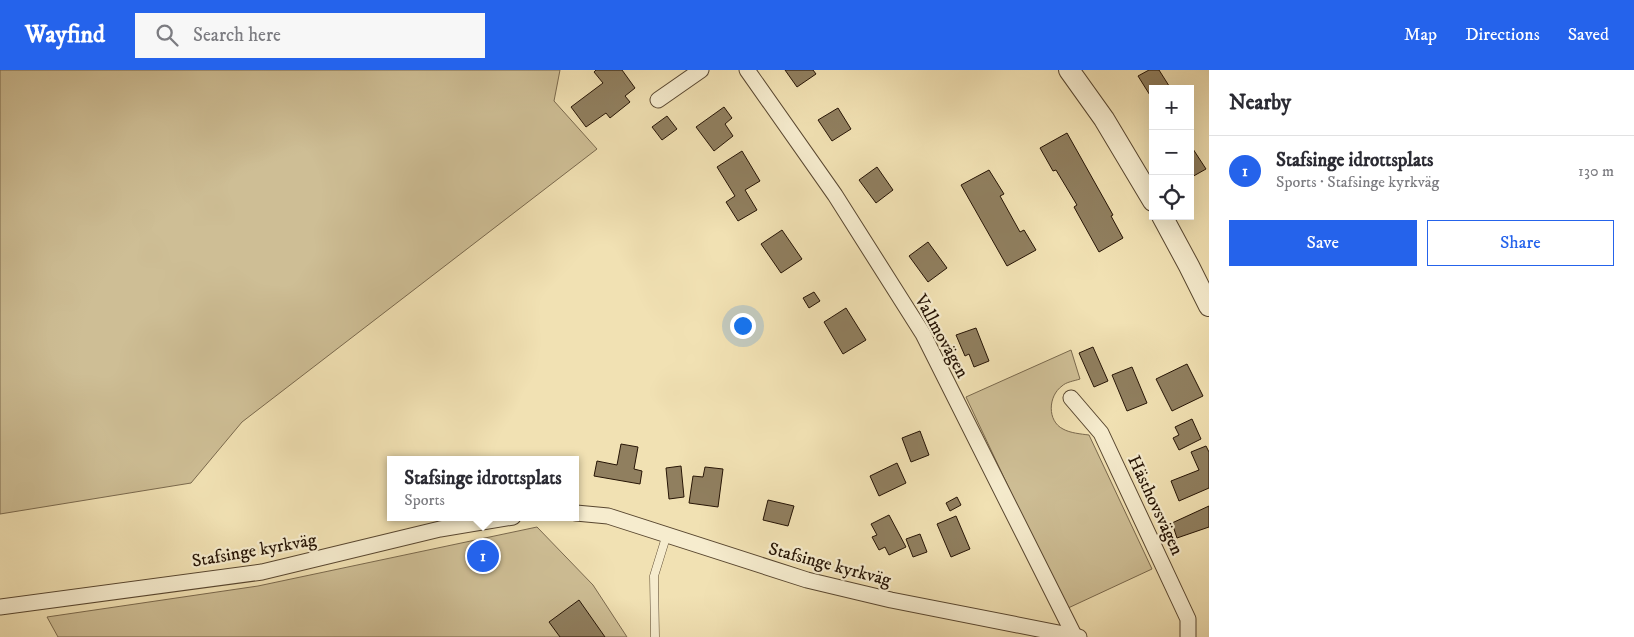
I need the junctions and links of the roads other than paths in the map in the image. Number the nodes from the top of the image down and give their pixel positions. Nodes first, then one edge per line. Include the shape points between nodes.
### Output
1 (701, 70) edge
2 (747, 70) edge
3 (1069, 70) edge
4 (658, 100) dead end
5 (1149, 194) edge
6 (1164, 220) edge
7 (1209, 306) edge
8 (1071, 398) dead end
9 (579, 513) edge
10 (489, 521) edge
11 (666, 534) junction
12 (0, 607) edge
13 (655, 637) edge
14 (1076, 637) edge
15 (1188, 637) edge

1 - 4 street
2 - 14 street, Vallmovägen via 835,195 923,334
3 - 5 street via 1104,119
6 - 7 street
8 - 15 street, Hästhovsvägen via 1101,433 1188,619
9 - 11 street, Stafsinge kyrkväg via 608,516
10 - 12 street, Stafsinge kyrkväg via 440,529 262,572
11 - 13 lane via 654,576
11 - 14 street, Stafsinge kyrkväg via 807,580

